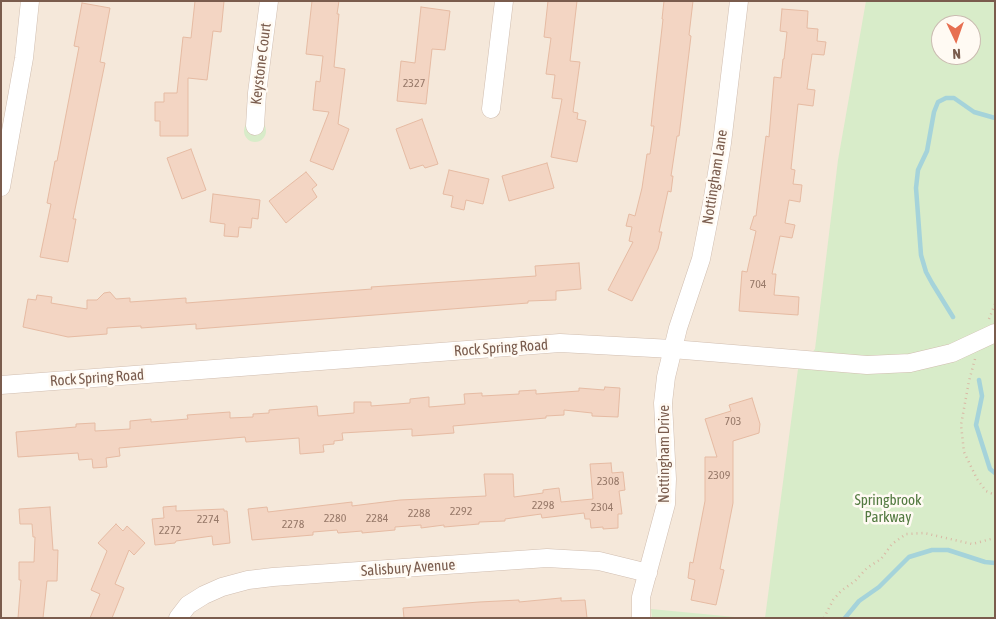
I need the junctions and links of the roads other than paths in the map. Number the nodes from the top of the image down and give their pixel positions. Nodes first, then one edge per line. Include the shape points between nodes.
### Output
1 (30, 1) edge
2 (269, 1) edge
3 (504, 1) edge
4 (739, 1) edge
5 (491, 109) dead end
6 (255, 126) dead end
7 (1, 187) edge
8 (989, 336) edge
9 (672, 349) junction
10 (1, 385) edge
11 (648, 573) junction
12 (178, 618) edge
13 (641, 618) edge

1 - 7 street via 24,58
2 - 6 street, Keystone Court
3 - 5 street
4 - 9 street, Nottingham Lane via 712,203 700,259
8 - 9 street, Rock Spring Road via 952,353 910,363 867,365
9 - 10 street, Rock Spring Road via 560,343
9 - 11 street, Nottingham Drive via 663,404 666,504
11 - 12 street, Salisbury Avenue via 599,561 547,558 248,580 204,594 188,605
11 - 13 street, Nottingham Drive via 641,597

